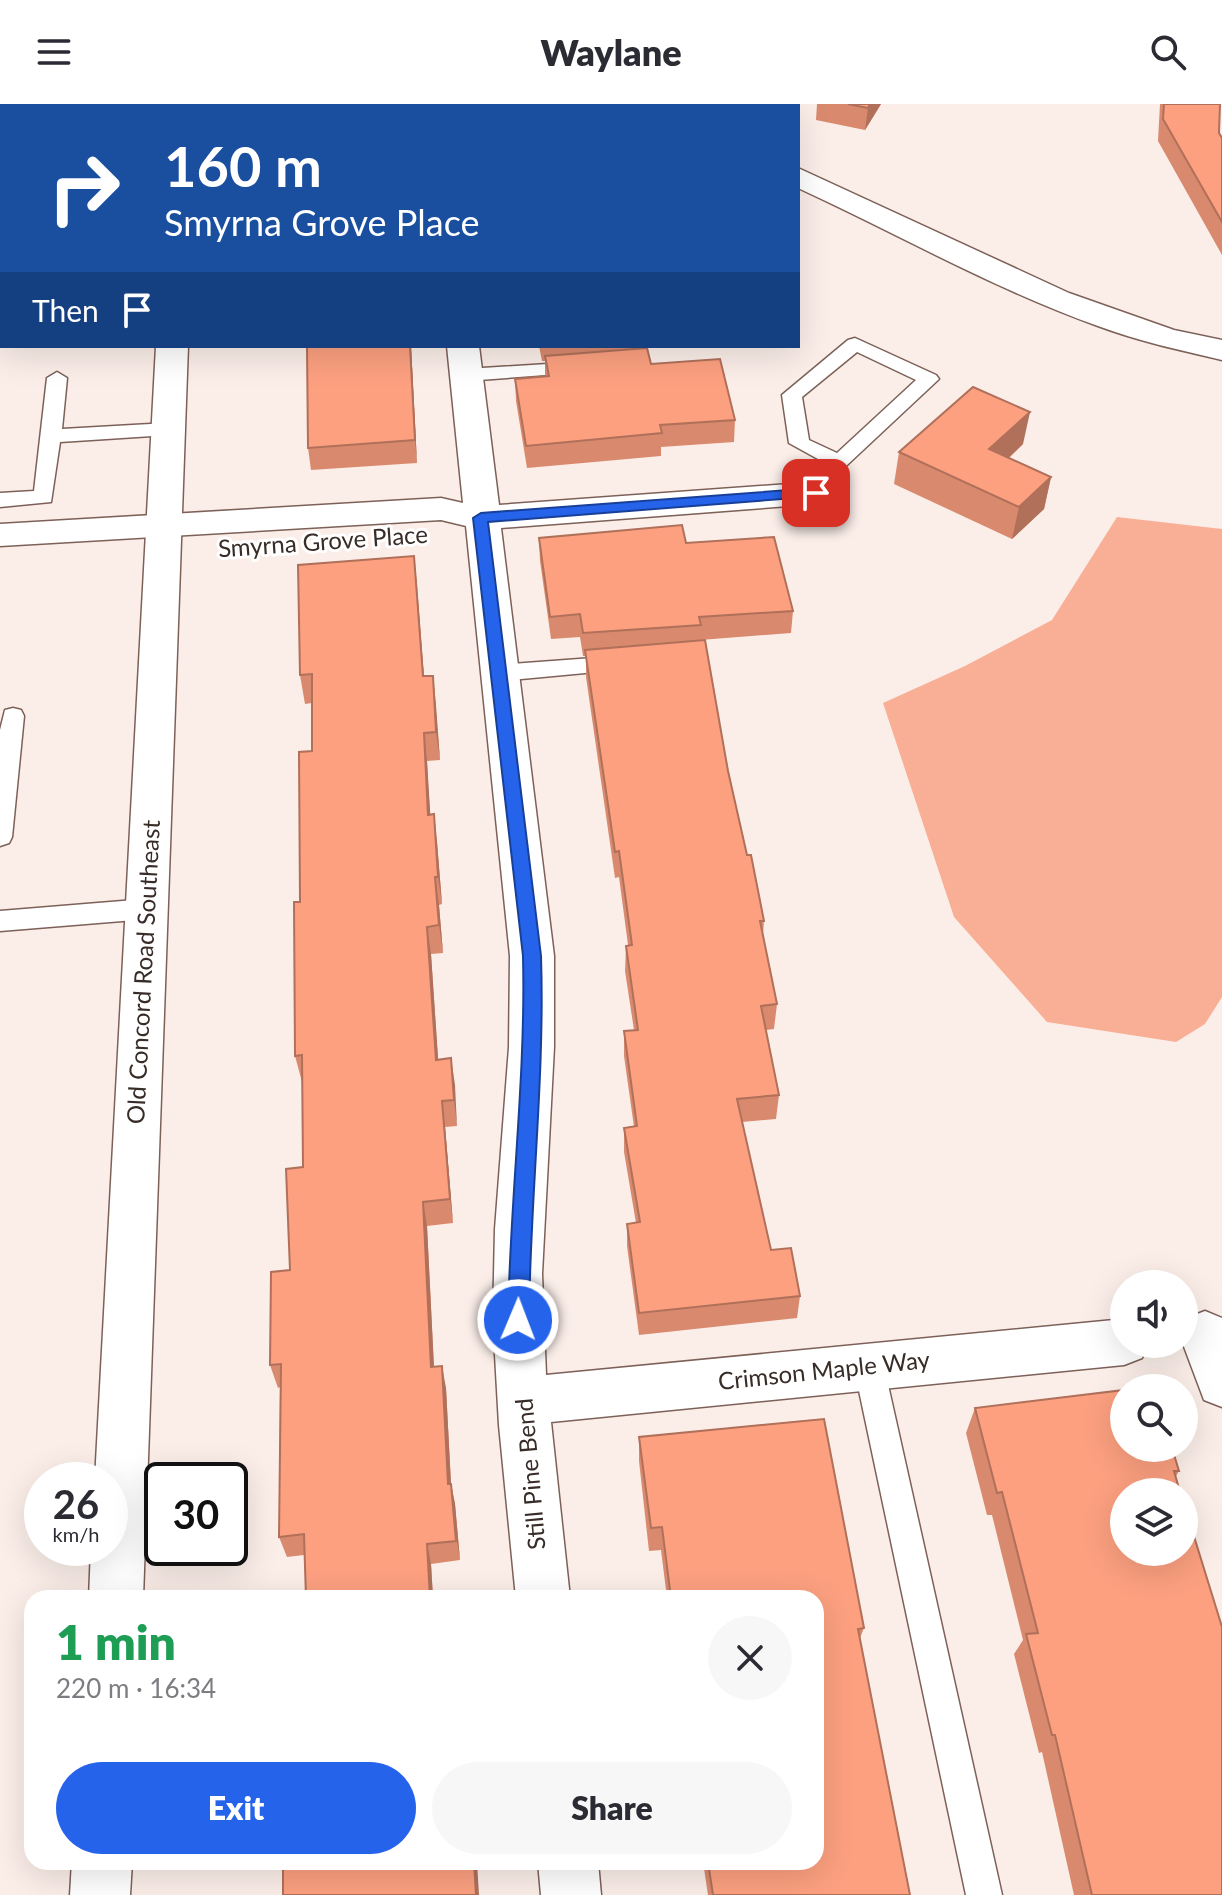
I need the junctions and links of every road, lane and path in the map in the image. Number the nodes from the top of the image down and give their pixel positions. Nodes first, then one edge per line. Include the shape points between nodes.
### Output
1 (800, 178) edge
2 (172, 348) edge
3 (1222, 350) edge
4 (465, 360) edge
5 (592, 367) edge
6 (57, 378) dead end
7 (168, 429) junction
8 (51, 436) junction
9 (839, 462) junction
10 (816, 493) joint
11 (0, 500) edge
12 (481, 518) junction
13 (0, 535) edge
14 (162, 538) junction
15 (0, 562) edge
16 (640, 663) edge
17 (499, 673) junction
18 (13, 716) dead end
19 (0, 837) edge
20 (147, 909) junction
21 (0, 921) edge
22 (1204, 1334) edge
23 (1110, 1343) edge
24 (869, 1367) junction
25 (1222, 1383) edge
26 (524, 1401) junction
27 (116, 1590) edge
28 (542, 1590) edge
29 (102, 1870) edge
30 (569, 1870) edge
31 (100, 1895) edge
32 (571, 1895) edge
33 (984, 1895) edge

1 - 3 street via 1065,303
2 - 7 street, Old Concord Road Southeast
4 - 5 lane
4 - 12 street, Still Pine Bend
6 - 8 lane
7 - 8 lane
7 - 14 street, Old Concord Road Southeast
8 - 11 lane via 44,497
9 - 9 lane via 895,411 929,379 855,344 792,395 799,443
9 - 10 lane
10 - 12 street, Smyrna Grove Place
12 - 14 street, Smyrna Grove Place via 441,533 334,529 222,551
12 - 17 street, Still Pine Bend
13 - 14 street
14 - 15 street
14 - 20 street, Old Concord Road Southeast
16 - 17 lane
17 - 26 street, Still Pine Bend via 532,956 518,1320
18 - 19 lane
20 - 21 lane
20 - 27 street, Old Concord Road Southeast
22 - 25 street
23 - 24 street, Crimson Maple Way
24 - 26 street, Crimson Maple Way
24 - 33 lane
26 - 28 street, Still Pine Bend
29 - 31 street
30 - 32 street

